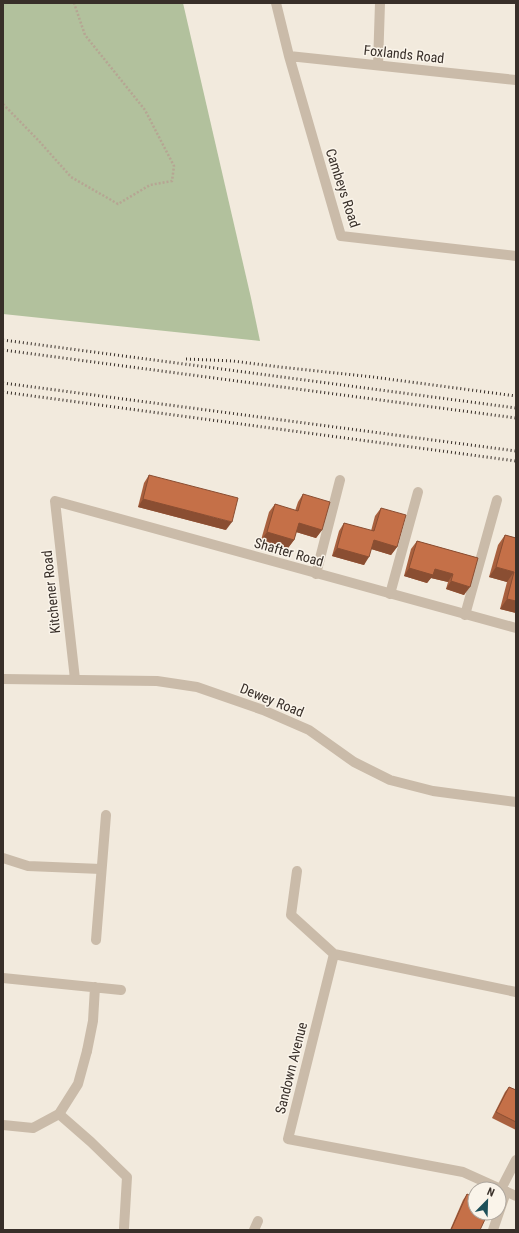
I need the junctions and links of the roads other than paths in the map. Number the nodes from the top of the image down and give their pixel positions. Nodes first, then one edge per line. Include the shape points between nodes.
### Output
1 (276, 3) edge
2 (380, 3) edge
3 (289, 56) junction
4 (378, 65) junction
5 (516, 80) edge
6 (516, 256) edge
7 (340, 480) dead end
8 (418, 492) dead end
9 (498, 500) dead end
10 (55, 501) joint
11 (316, 574) junction
12 (390, 594) junction
13 (465, 615) junction
14 (516, 628) edge
15 (3, 679) edge
16 (76, 679) junction
17 (516, 802) edge
18 (106, 815) dead end
19 (3, 858) edge
20 (101, 869) junction
21 (297, 871) dead end
22 (96, 940) dead end
23 (334, 954) junction
24 (3, 978) edge
25 (95, 987) junction
26 (121, 990) dead end
27 (516, 992) edge
28 (59, 1114) junction
29 (3, 1125) edge
30 (516, 1160) edge
31 (483, 1181) edge
32 (507, 1181) edge
33 (124, 1228) dead end

1 - 3 street, Cambeys Road
2 - 4 street
3 - 4 street, Foxlands Road
3 - 6 street, Cambeys Road via 341,236
4 - 5 street, Foxlands Road
7 - 11 street
8 - 12 street
9 - 13 street
10 - 11 street, Shafter Road
10 - 16 street, Kitchener Road
11 - 12 street, Shafter Road
12 - 13 street, Shafter Road
13 - 14 street, Shafter Road
15 - 16 street, Dewey Road
16 - 17 street, Dewey Road via 157,681 197,687 263,710 309,730 354,762 390,780 433,791
18 - 20 street
19 - 20 street via 28,866
20 - 22 street
21 - 23 street via 291,915
23 - 27 street
23 - 31 street, Sandown Avenue via 288,1139 463,1172
24 - 25 street
25 - 26 street
25 - 28 street via 93,1021 78,1084
28 - 29 street via 33,1128
28 - 33 street via 127,1177
30 - 32 street

